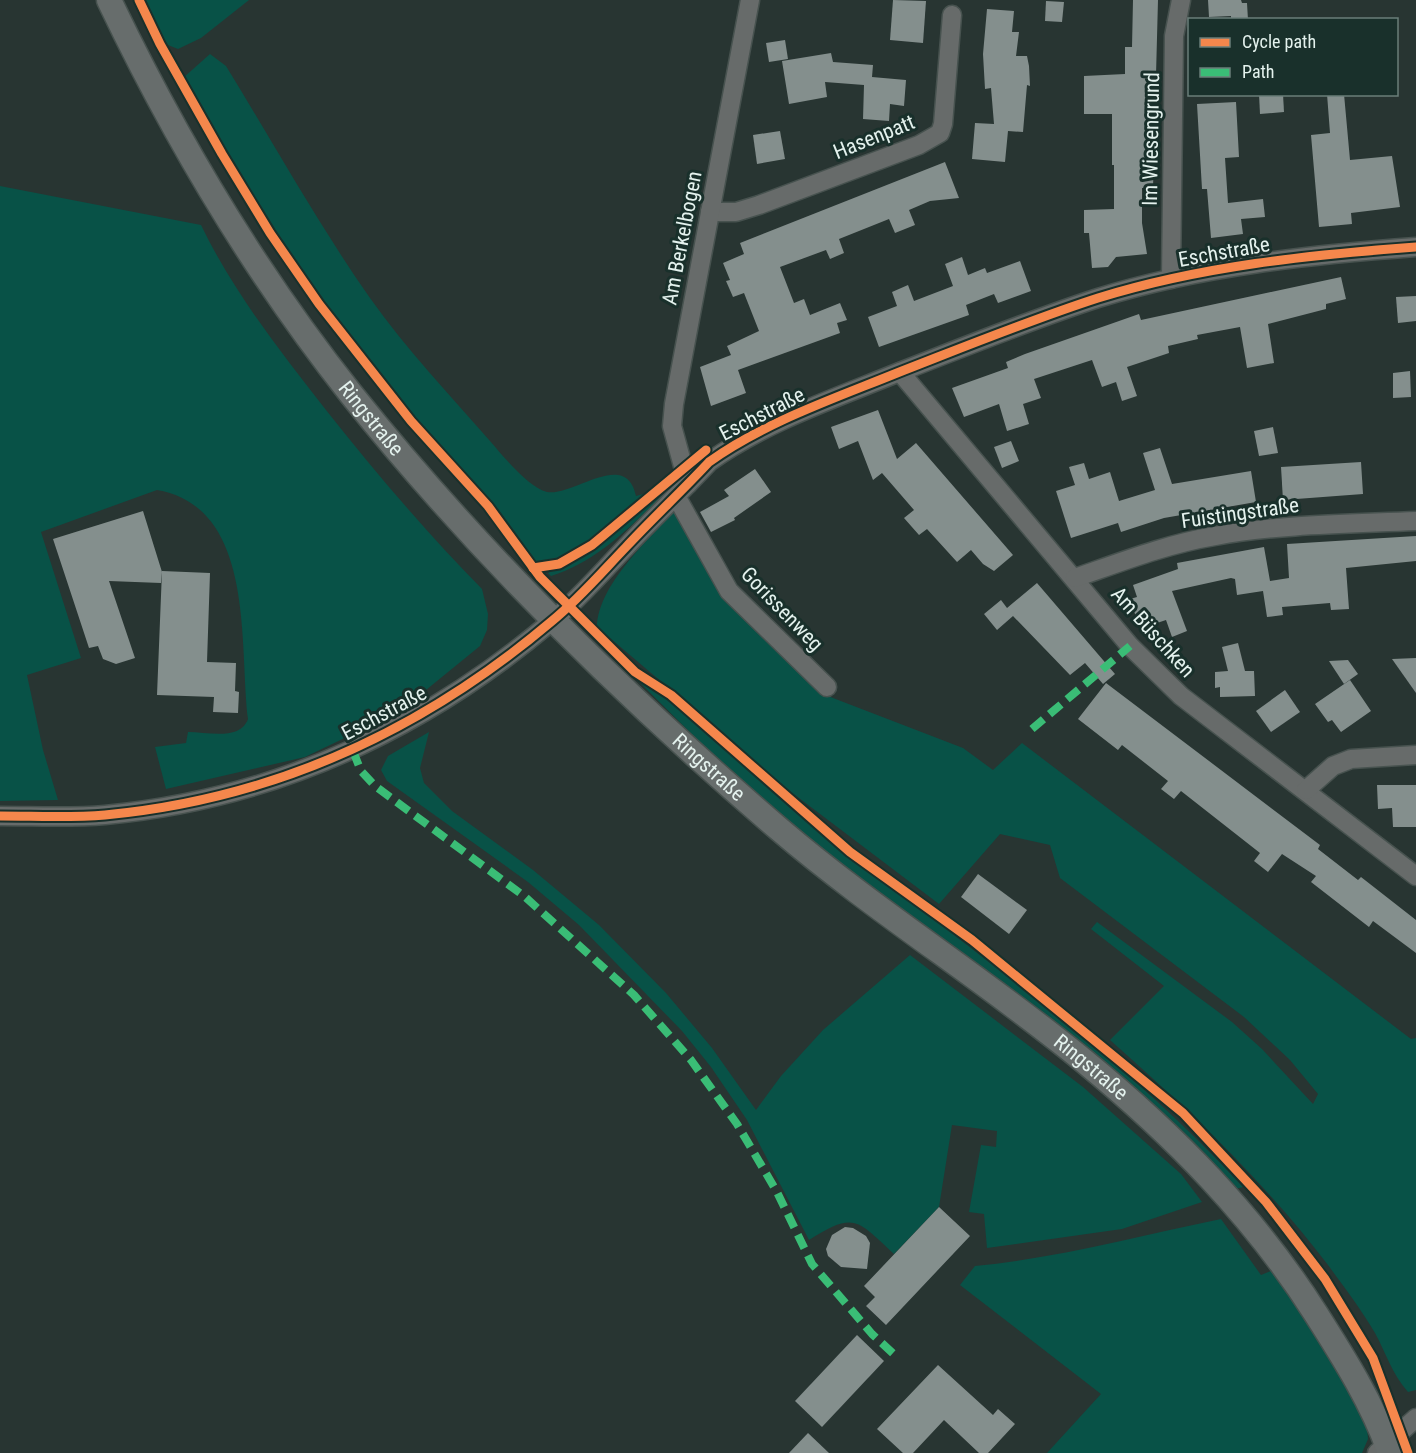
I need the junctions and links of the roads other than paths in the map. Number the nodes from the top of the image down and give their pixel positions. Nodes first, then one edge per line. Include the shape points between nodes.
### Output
1 (109, 0) edge
2 (750, 0) edge
3 (1181, 0) edge
4 (952, 15) dead end
5 (710, 212) junction
6 (1416, 247) edge
7 (1171, 279) junction
8 (900, 372) junction
9 (682, 490) junction
10 (1416, 521) edge
11 (1075, 578) junction
12 (552, 621) junction
13 (826, 687) dead end
14 (1416, 754) edge
15 (1306, 790) junction
16 (0, 816) edge
17 (1416, 876) edge
18 (1416, 1418) edge
19 (1385, 1450) edge

1 - 12 main road, Ringstraße via 181,138 284,302 350,392 433,491
2 - 5 street, Am Berkelbogen
3 - 7 street, Im Wiesengrund via 1174,36
4 - 5 street, Hasenpatt via 940,133 759,206 736,212
5 - 9 street, Am Berkelbogen via 674,404 672,426
6 - 7 street, Eschstraße via 1315,255
7 - 8 street, Eschstraße via 1099,298
8 - 9 street, Eschstraße via 781,421 732,446 709,462
8 - 11 street, Am Büschken
9 - 12 street, Eschstraße
9 - 13 street, Gorissenweg via 729,591
10 - 11 street, Fuistingstraße via 1295,526 1215,536 1165,547
11 - 15 street, Am Büschken via 1130,646 1181,696
12 - 16 street, Eschstraße via 500,663 420,717 352,751 284,778 156,808 83,816
12 - 19 main road, Ringstraße via 783,832 1081,1058 1155,1122 1238,1206 1292,1276 1363,1392
14 - 15 street via 1351,759 1333,766
15 - 17 street, Am Büschken
18 - 19 street

